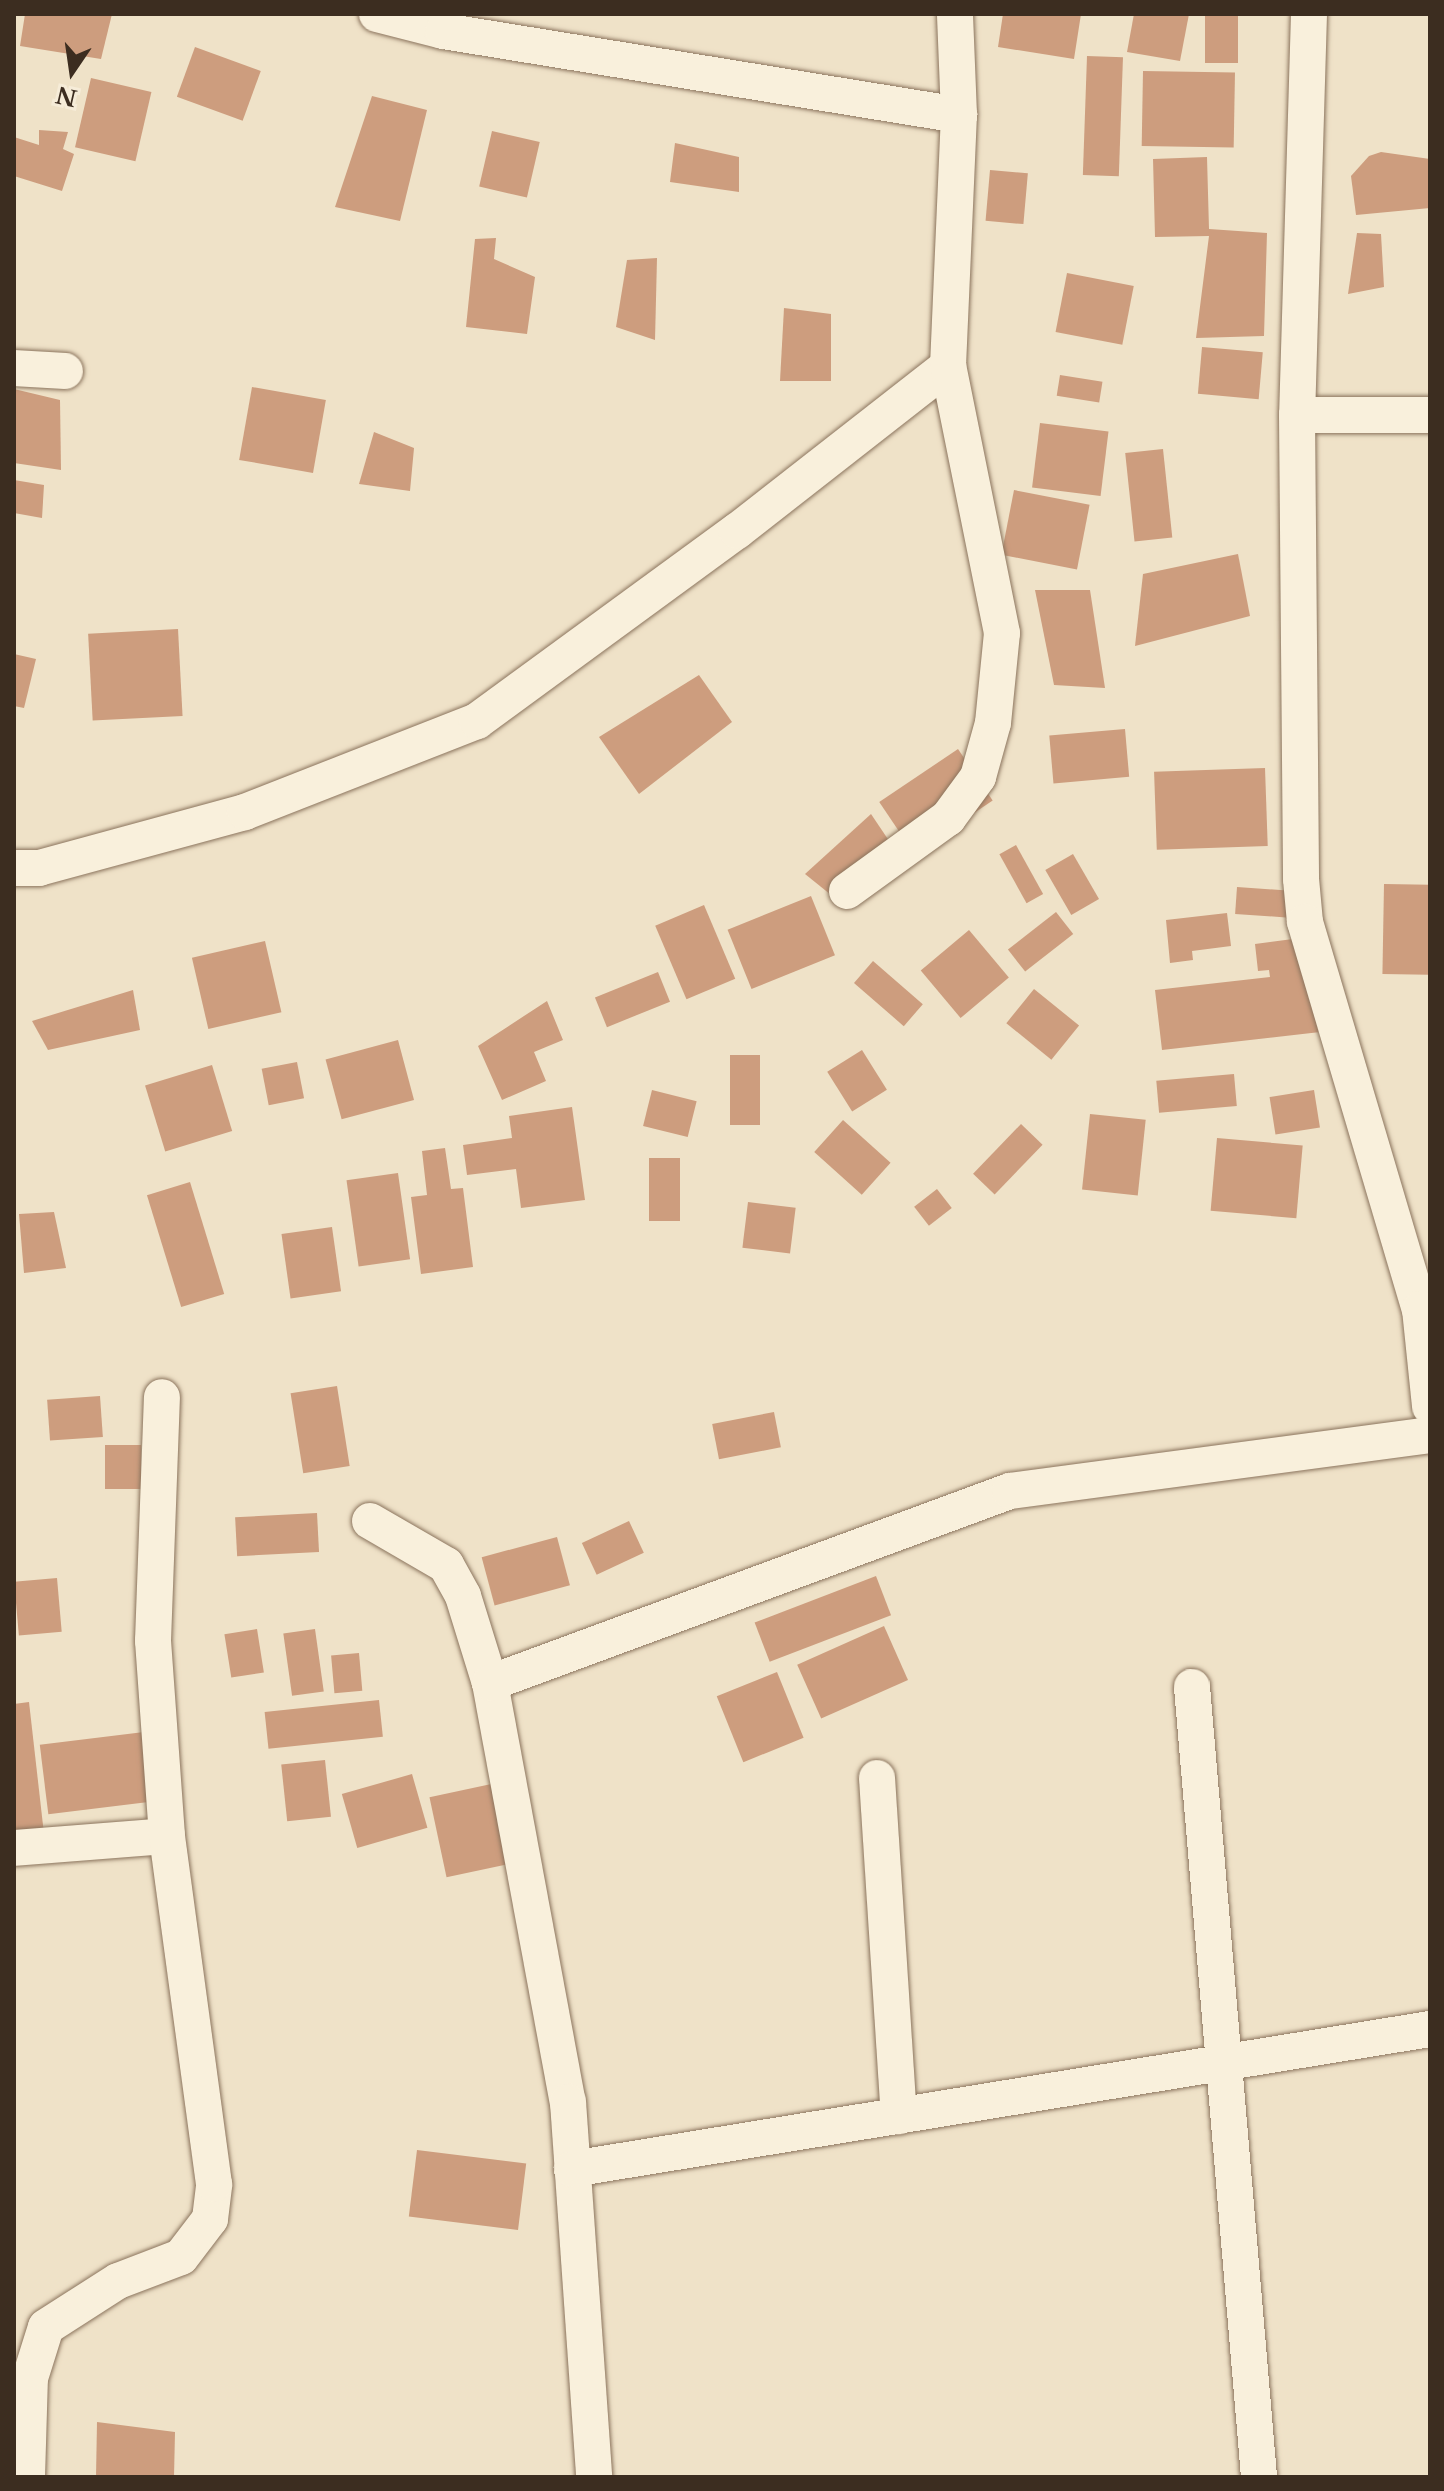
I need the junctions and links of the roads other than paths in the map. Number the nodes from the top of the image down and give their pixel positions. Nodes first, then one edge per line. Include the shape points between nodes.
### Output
1 (377, 14) edge
2 (955, 14) edge
3 (1309, 14) edge
4 (959, 115) junction
5 (948, 366) junction
6 (14, 368) edge
7 (65, 371) dead end
8 (1297, 415) junction
9 (1430, 415) edge
10 (14, 868) edge
11 (847, 891) dead end
12 (162, 1397) dead end
13 (1430, 1406) edge
14 (1430, 1435) edge
15 (370, 1521) dead end
16 (490, 1683) junction
17 (1192, 1687) dead end
18 (877, 1778) dead end
19 (167, 1836) junction
20 (14, 1848) edge
21 (1430, 2029) edge
22 (1224, 2063) junction
23 (899, 2116) junction
24 (572, 2169) junction
25 (27, 2477) edge
26 (594, 2477) edge
27 (1259, 2477) edge

1 - 4 street via 443,31
2 - 4 street
3 - 8 street
4 - 5 street
5 - 10 street via 737,531 477,721 245,812 39,868
5 - 11 street via 1002,633 993,723 978,777 948,818
6 - 7 street
8 - 9 street
8 - 13 street via 1305,922 1420,1309
12 - 19 street via 153,1641
14 - 16 street via 1010,1491
15 - 16 street via 446,1565 463,1596
16 - 24 street via 553,2013
17 - 22 street
18 - 23 street
19 - 20 street
19 - 25 street via 214,2184 210,2219 181,2257 118,2281 46,2327 30,2378
21 - 22 street
22 - 23 street
22 - 27 street
23 - 24 street
24 - 26 street

